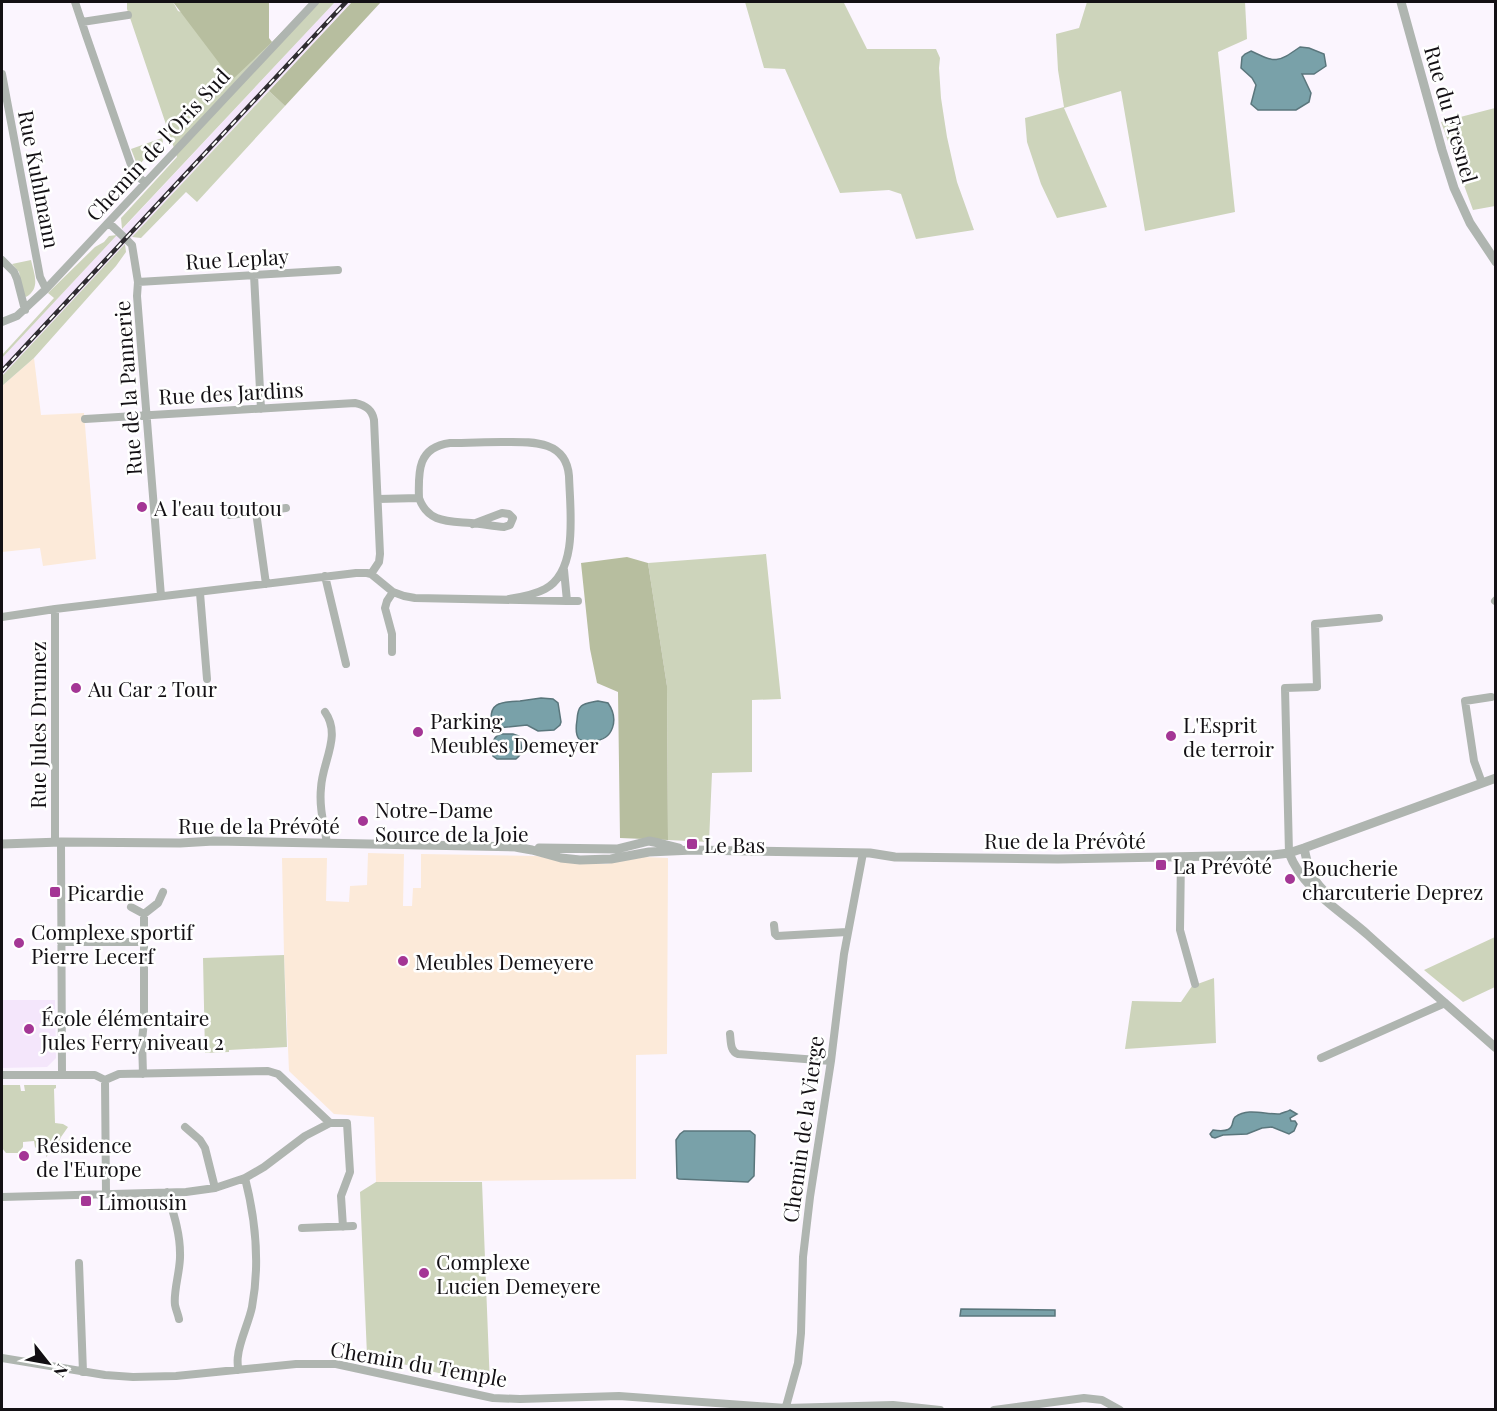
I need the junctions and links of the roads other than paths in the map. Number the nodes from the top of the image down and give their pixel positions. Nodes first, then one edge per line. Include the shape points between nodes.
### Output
1 (75, 2) edge
2 (315, 2) edge
3 (1403, 2) edge
4 (128, 15) dead end
5 (82, 22) junction
6 (2, 74) edge
7 (145, 183) junction
8 (109, 222) junction
9 (2, 260) edge
10 (1496, 262) edge
11 (338, 270) dead end
12 (254, 275) junction
13 (138, 282) junction
14 (46, 289) junction
15 (25, 310) junction
16 (2, 322) edge
17 (261, 409) junction
18 (147, 415) junction
19 (85, 419) dead end
20 (419, 498) junction
21 (378, 499) junction
22 (286, 508) dead end
23 (256, 512) junction
24 (230, 515) dead end
25 (473, 524) dead end
26 (564, 568) junction
27 (371, 574) junction
28 (325, 576) junction
29 (266, 584) junction
30 (200, 592) junction
31 (393, 592) junction
32 (161, 596) junction
33 (509, 599) junction
34 (567, 601) junction
35 (578, 601) dead end
36 (55, 609) junction
37 (2, 617) edge
38 (1379, 618) dead end
39 (392, 652) dead end
40 (346, 664) dead end
41 (207, 678) dead end
42 (1491, 697) dead end
43 (325, 712) dead end
44 (1496, 778) edge
45 (1482, 783) junction
46 (58, 842) junction
47 (327, 843) junction
48 (2, 844) edge
49 (1304, 848) junction
50 (863, 853) junction
51 (1289, 853) junction
52 (1181, 857) junction
53 (163, 892) dead end
54 (131, 907) dead end
55 (144, 914) junction
56 (774, 925) dead end
57 (1358, 927) junction
58 (847, 932) junction
59 (61, 942) junction
60 (143, 942) junction
61 (1195, 984) dead end
62 (1445, 1003) junction
63 (729, 1034) dead end
64 (1496, 1048) edge
65 (1321, 1058) dead end
66 (831, 1061) junction
67 (62, 1074) junction
68 (143, 1074) junction
69 (2, 1075) edge
70 (105, 1080) junction
71 (330, 1123) junction
72 (185, 1126) dead end
73 (245, 1178) junction
74 (215, 1188) junction
75 (168, 1192) junction
76 (106, 1194) junction
77 (2, 1197) edge
78 (353, 1226) dead end
79 (343, 1227) junction
80 (302, 1228) dead end
81 (79, 1263) dead end
82 (179, 1319) dead end
83 (2, 1358) edge
84 (238, 1370) junction
85 (83, 1372) junction
86 (785, 1409) edge
87 (940, 1410) edge
88 (994, 1410) edge
89 (1120, 1410) edge

1 - 5 street
2 - 7 street, Chemin de l'Oris Sud
3 - 10 street, Rue du Fresnel via 1454,188 1470,223
4 - 5 street
5 - 7 street via 130,162
6 - 14 street, Rue Kuhlmann via 40,277
7 - 8 street, Chemin de l'Oris Sud
8 - 13 street, Rue de la Pannerie via 132,245
8 - 14 street, Chemin de l'Oris Sud
9 - 15 street via 14,272
11 - 12 street, Rue Leplay
12 - 13 street, Rue Leplay
12 - 17 street
13 - 18 street, Rue de la Pannerie
14 - 15 street, Chemin de l'Oris Sud
15 - 16 street, Chemin de l'Oris Sud
17 - 18 street, Rue des Jardins
17 - 21 street, Rue des Jardins via 355,404 368,408 374,416
18 - 19 street, Rue des Jardins
18 - 32 street, Rue de la Pannerie
20 - 21 street
20 - 25 street via 439,520
20 - 26 street via 421,464 426,454 441,445 534,442 549,446 565,460 569,471 570,543
21 - 27 street via 380,555
22 - 23 street
23 - 24 street
23 - 29 street
26 - 33 street via 545,589
26 - 34 street
27 - 28 street
27 - 31 street
28 - 29 street
28 - 40 street
29 - 30 street
30 - 32 street
30 - 41 street
31 - 33 street via 415,598
31 - 39 street via 386,608
32 - 36 street
33 - 34 street
34 - 35 street
36 - 37 street
36 - 46 street, Rue Jules Drumez
38 - 51 street via 1315,624 1317,687 1285,688
42 - 45 street via 1465,701 1474,760
43 - 47 street via 332,735 320,791
44 - 45 street, Rue de la Prévôté
45 - 49 street, Rue de la Prévôté
46 - 47 street, Rue de la Prévôté
46 - 48 street, Rue de la Prévôté
46 - 59 street, Rue Jules Drumez
47 - 50 street, Rue de la Prévôté via 610,850 654,842 685,850
49 - 51 street, Rue de la Prévôté
49 - 57 street via 1313,878
50 - 52 street, Rue de la Prévôté via 1023,859
50 - 58 street, Chemin de la Vierge
51 - 52 street, Rue de la Prévôté
51 - 57 street via 1304,880
52 - 61 street via 1180,930
53 - 55 street via 158,903
54 - 55 street
55 - 60 street
56 - 58 street via 777,936
57 - 62 street
58 - 66 street, Chemin de la Vierge
59 - 60 street
59 - 67 street, Rue Jules Drumez
60 - 68 street
62 - 64 street
62 - 65 street
63 - 66 street via 734,1053
66 - 86 street, Chemin de la Vierge via 804,1245 799,1355
67 - 69 street
67 - 70 street via 95,1075
68 - 70 street via 119,1074
68 - 71 street via 276,1072
70 - 76 street
71 - 73 street
71 - 79 street via 347,1123 350,1172 341,1196
72 - 74 street via 205,1148
73 - 74 street
73 - 84 street via 255,1220 256,1265 253,1303 238,1354
74 - 75 street
75 - 76 street
75 - 82 street via 180,1248 175,1305
76 - 77 street
78 - 79 street
79 - 80 street
81 - 85 street
83 - 85 street, Chemin du Temple
84 - 85 street, Chemin du Temple via 146,1377
84 - 86 street, Chemin du Temple via 336,1364 493,1398 619,1396
86 - 87 street, Chemin du Temple via 893,1405
88 - 89 street via 1084,1398 1102,1400

